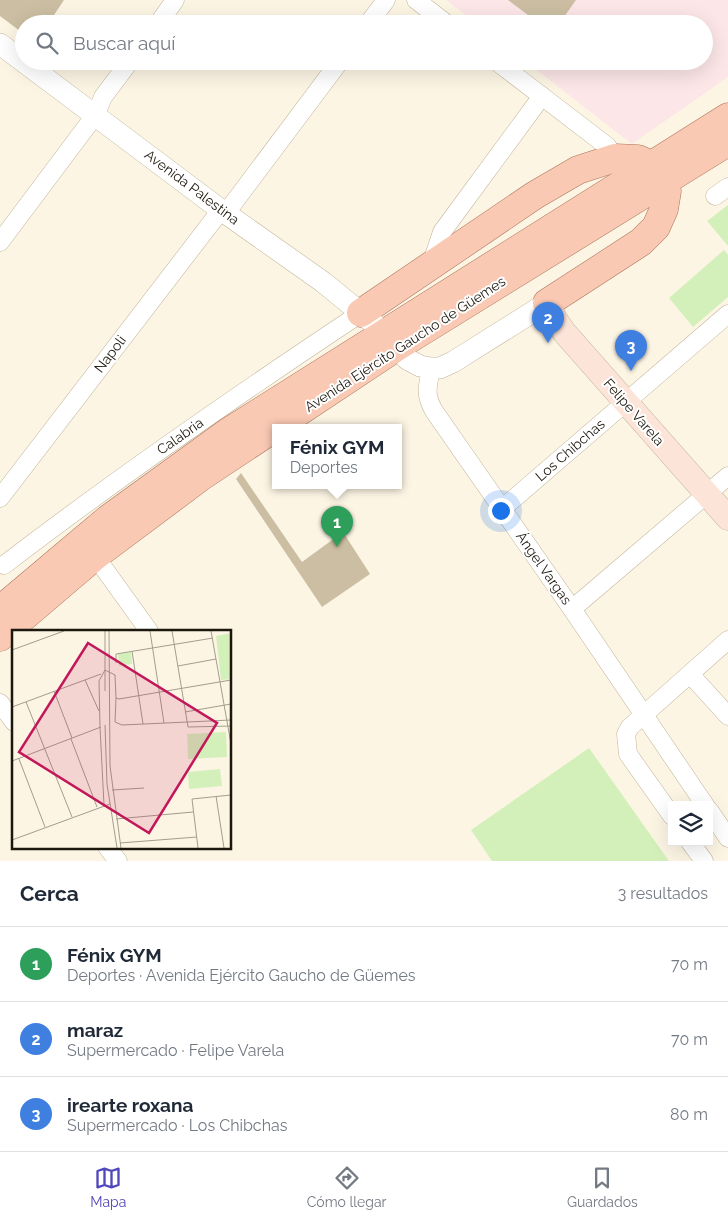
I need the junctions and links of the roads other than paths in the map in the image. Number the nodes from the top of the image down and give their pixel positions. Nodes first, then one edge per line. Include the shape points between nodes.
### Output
1 (175, 0) edge
2 (386, 0) edge
3 (416, 0) edge
4 (164, 15) edge
5 (375, 15) edge
6 (435, 15) edge
7 (0, 44) edge
8 (15, 55) edge
9 (36, 70) edge
10 (123, 70) edge
11 (333, 70) edge
12 (508, 70) edge
13 (542, 96) junction
14 (96, 114) junction
15 (728, 117) edge
16 (728, 142) edge
17 (615, 158) junction
18 (657, 174) junction
19 (223, 212) junction
20 (0, 242) edge
21 (431, 265) junction
22 (547, 303) junction
23 (361, 313) junction
24 (728, 314) edge
25 (390, 340) junction
26 (431, 368) junction
27 (625, 402) junction
28 (274, 424) edge
29 (272, 425) edge
30 (728, 476) edge
31 (707, 494) junction
32 (0, 498) edge
33 (502, 508) junction
34 (728, 518) edge
35 (94, 556) junction
36 (2, 564) edge
37 (24, 588) junction
38 (572, 608) junction
39 (0, 610) edge
40 (148, 630) edge
41 (0, 637) edge
42 (728, 640) edge
43 (690, 674) junction
44 (0, 704) edge
45 (643, 715) junction
46 (728, 716) edge
47 (12, 719) edge
48 (702, 801) edge
49 (668, 810) edge
50 (713, 816) edge
51 (728, 838) edge
52 (693, 846) edge
53 (108, 848) edge
54 (118, 861) edge
55 (704, 861) edge

1 - 4 street
2 - 5 street
3 - 6 street
7 - 8 street, Avenida Palestina
9 - 14 street, Avenida Palestina
10 - 14 street via 103,97
11 - 19 street, Napoli
12 - 13 street
13 - 17 street via 606,146
13 - 21 street via 442,232
14 - 19 street, Avenida Palestina
14 - 20 street
15 - 18 main road, Avenida Ejército Gaucho de Güemes
16 - 18 main road, Avenida Ejército Gaucho de Güemes
17 - 18 main road via 638,159
17 - 21 main road via 578,170 534,195
18 - 22 main road via 666,191 666,202 651,233
18 - 25 main road, Avenida Ejército Gaucho de Güemes
19 - 23 street, Avenida Palestina via 323,282
19 - 32 street, Napoli
21 - 23 main road
22 - 26 street via 453,362
22 - 27 main road, Felipe Varela via 564,332
23 - 25 street, Avenida Palestina
23 - 36 street, Calabria via 119,478
24 - 27 street, Los Chibchas
25 - 26 street via 407,359
25 - 28 main road, Avenida Ejército Gaucho de Güemes
25 - 37 main road, Avenida Ejército Gaucho de Güemes via 228,432 108,519
26 - 33 street, Ángel Vargas via 428,400
27 - 31 main road, Felipe Varela
27 - 33 street, Los Chibchas
29 - 35 main road, Avenida Ejército Gaucho de Güemes
30 - 31 street
31 - 34 main road, Felipe Varela
31 - 38 street
33 - 38 street, Ángel Vargas
35 - 40 street
35 - 41 main road, Avenida Ejército Gaucho de Güemes
36 - 37 street via 16,575
37 - 39 main road, Avenida Ejército Gaucho de Güemes
38 - 45 street, Ángel Vargas
42 - 43 street
43 - 45 street
43 - 46 street
44 - 47 street
45 - 48 street, Ángel Vargas
45 - 49 street via 626,734 628,754
50 - 51 street
52 - 55 street
53 - 54 street

